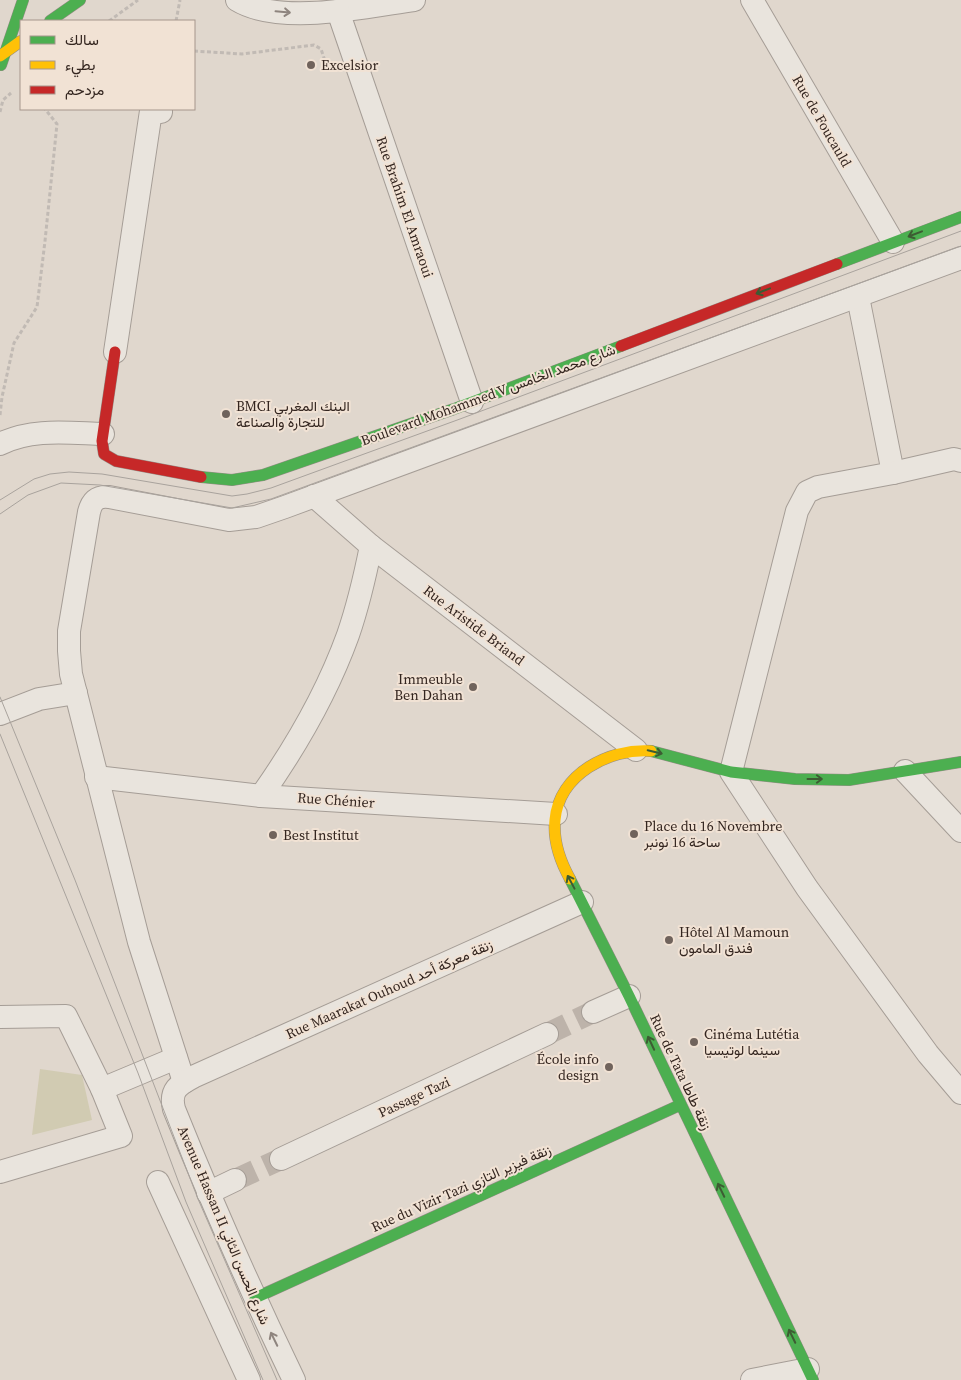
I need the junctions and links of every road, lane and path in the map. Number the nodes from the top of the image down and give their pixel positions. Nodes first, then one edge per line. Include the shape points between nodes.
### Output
1 (23, 0) edge
2 (80, 0) edge
3 (138, 0) edge
4 (180, 0) edge
5 (237, 0) edge
6 (414, 0) edge
7 (752, 0) edge
8 (338, 11) junction
9 (51, 20) edge
10 (110, 20) edge
11 (176, 20) edge
12 (20, 42) edge
13 (195, 51) edge
14 (2, 55) edge
15 (328, 67) dead end
16 (0, 69) edge
17 (15, 90) dead end
18 (46, 110) edge
19 (161, 110) edge
20 (0, 112) edge
21 (961, 216) edge
22 (893, 242) junction
23 (961, 258) edge
24 (858, 297) junction
25 (115, 352) joint
26 (472, 402) junction
27 (0, 419) edge
28 (103, 434) junction
29 (0, 444) edge
30 (961, 461) edge
31 (893, 473) junction
32 (314, 496) junction
33 (372, 546) junction
34 (76, 693) junction
35 (0, 714) edge
36 (636, 750) junction
37 (961, 762) edge
38 (905, 771) junction
39 (731, 772) junction
40 (107, 779) junction
41 (262, 796) junction
42 (556, 814) junction
43 (961, 831) edge
44 (582, 902) junction
45 (629, 996) junction
46 (593, 1012) tunnel mouth
47 (0, 1017) edge
48 (546, 1034) tunnel mouth
49 (176, 1058) junction
50 (190, 1079) junction
51 (102, 1089) junction
52 (961, 1093) edge
53 (680, 1105) junction
54 (281, 1159) tunnel mouth
55 (0, 1172) edge
56 (235, 1180) tunnel mouth
57 (158, 1182) dead end
58 (208, 1192) junction
59 (255, 1298) junction
60 (810, 1374) edge
61 (248, 1380) edge
62 (294, 1380) edge
63 (752, 1380) edge

1 - 14 street
2 - 9 street
3 - 10 path
4 - 11 path
5 -> 8 street via 247,6 280,12
6 - 8 street
7 - 22 street, Rue de Foucauld
8 - 26 street, Rue Brahim El Amraoui
12 - 14 street
13 - 15 path via 242,54 314,45 321,49
14 - 16 street
17 - 20 path via 3,100
18 - 27 path via 57,124 37,307 14,343
19 - 25 street via 152,111
21 -> 22 street, Boulevard Mohammed V شارع محمد الخامس
22 -> 26 street, Boulevard Mohammed V شارع محمد الخامس
23 - 24 street
24 - 31 street
24 - 32 street
25 - 28 street, Boulevard Mohammed V شارع محمد الخامس
26 - 28 street, Boulevard Mohammed V شارع محمد الخامس via 264,475 232,480 211,479 109,458 102,448
28 - 29 street via 39,433
30 - 31 street via 954,459
31 - 39 street via 818,487 807,492 802,499
32 - 33 street, Rue Aristide Briand
32 - 34 street via 256,517 229,520 109,497 95,499 89,512 69,632
33 - 36 street, Rue Aristide Briand
33 - 41 street via 353,617 331,677 288,758
34 - 35 street via 39,699
34 - 40 street
36 -> 39 street
36 - 42 street, Rue de Tata زنقة طاطا via 611,756 579,776 564,793
37 - 38 street
39 -> 38 street via 795,779 849,780
38 - 43 street
39 - 52 street via 807,888 928,1054
40 - 41 street, Rue Chénier
40 - 49 street via 139,942
41 - 42 street, Rue Chénier
44 -> 42 street, Rue de Tata زنقة طاطا via 559,856 555,840
44 - 45 street, Rue de Tata زنقة طاطا
44 - 50 street, Rue Maarakat Ouhoud زنقة معركة أحد
45 - 46 street
53 -> 45 street, Rue de Tata زنقة طاطا
47 - 51 street via 66,1016
48 - 54 street, Passage Tazi
49 - 50 street
49 - 51 street
50 - 58 street, Avenue Hassan II شارع الحسن الثاني via 177,1087 172,1101
51 - 55 street via 121,1136
53 - 59 street, Rue du Vizir Tazi زنقة فيزير التازي
60 -> 53 street, Rue de Tata زنقة طاطا
56 - 58 street
57 - 61 street
58 - 59 street, Avenue Hassan II شارع الحسن الثاني
62 -> 59 street, Avenue Hassan II شارع الحسن الثاني
60 - 63 street

